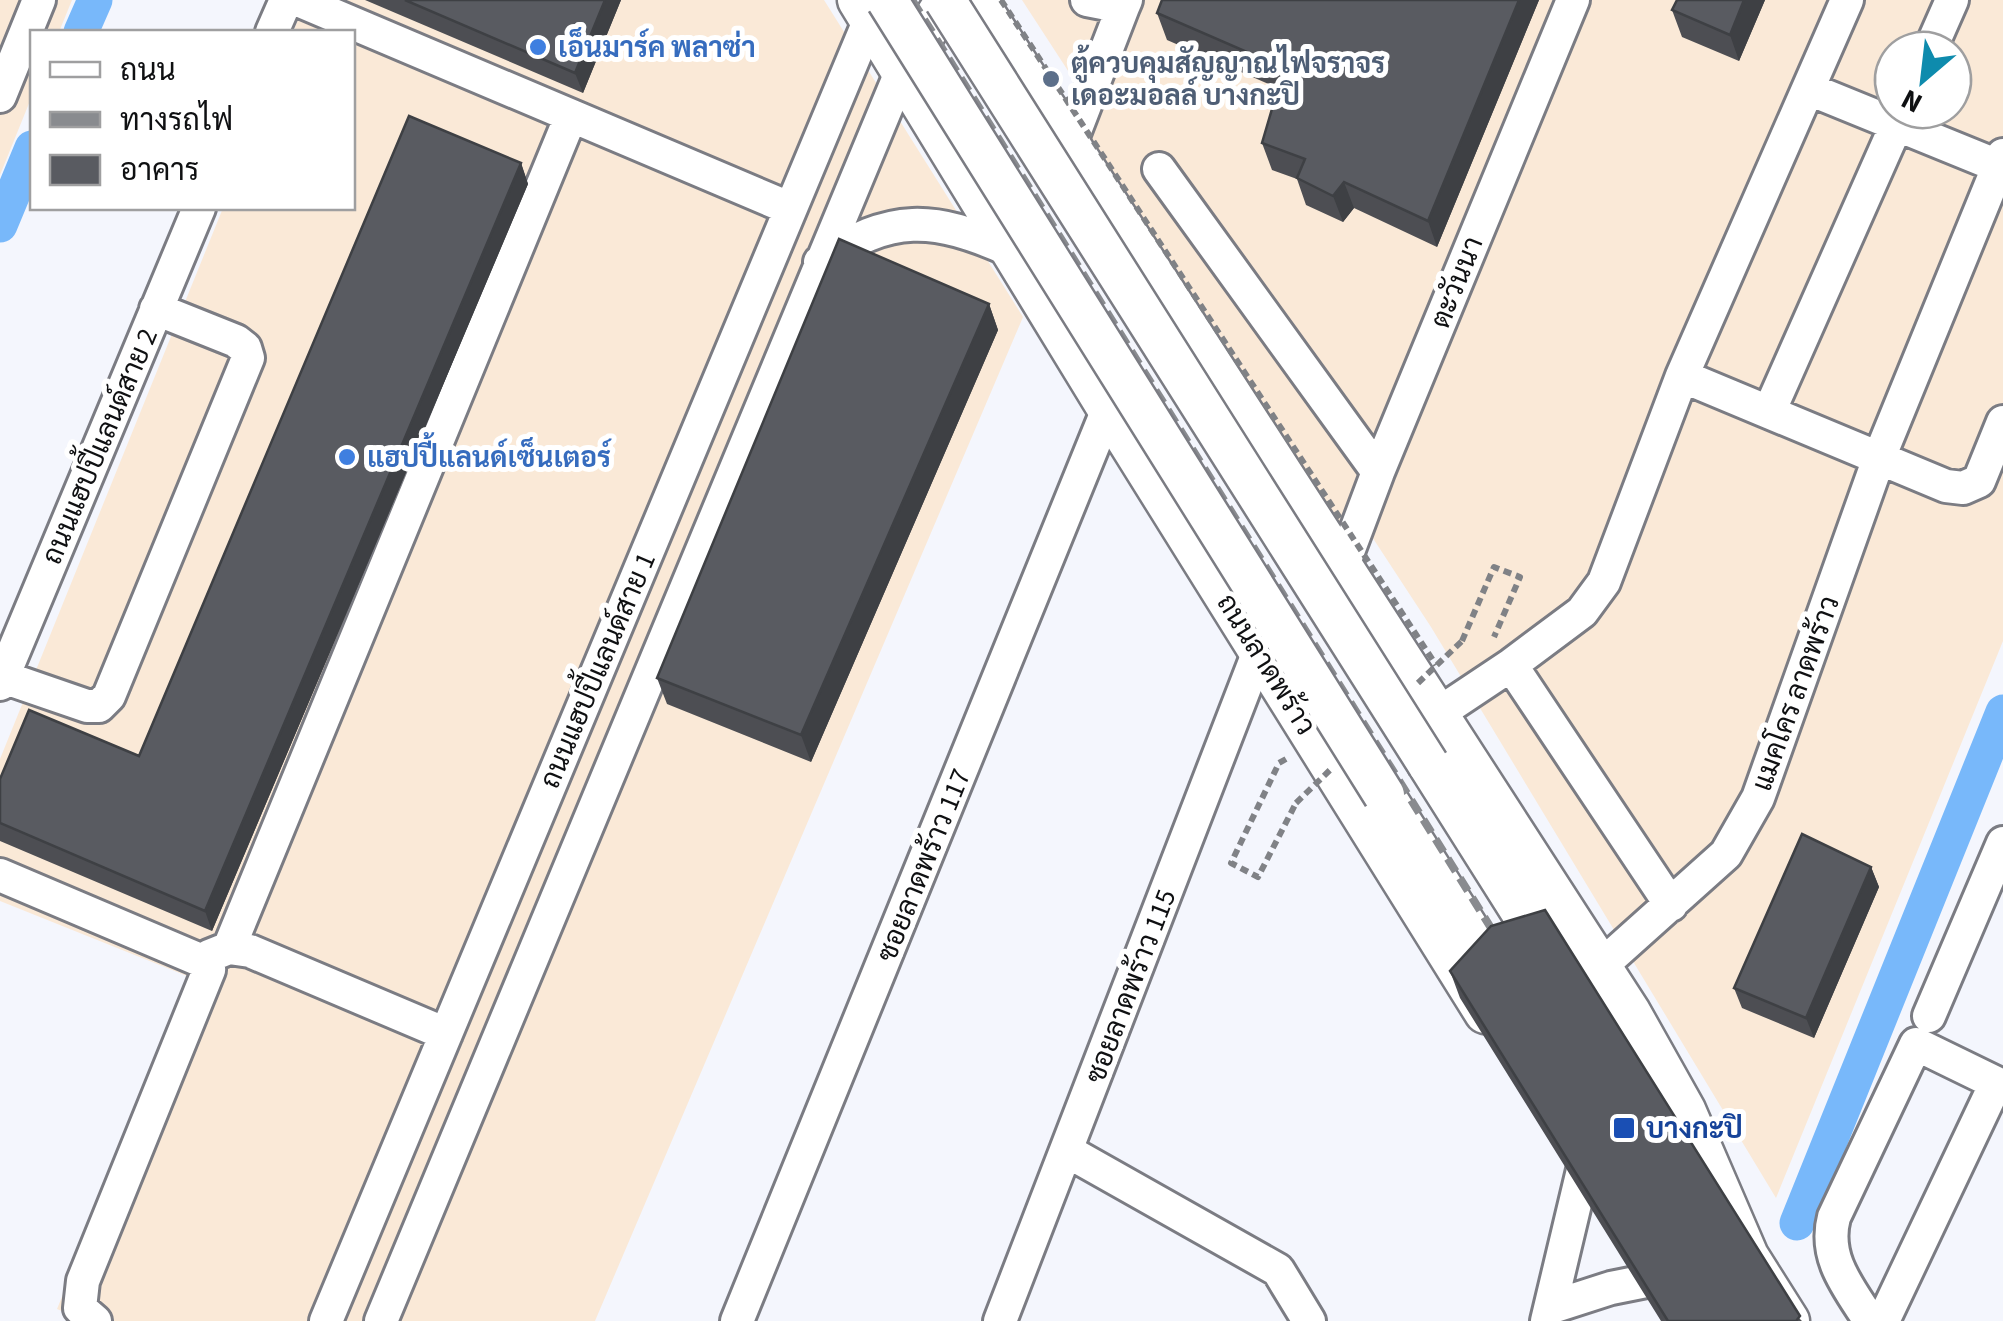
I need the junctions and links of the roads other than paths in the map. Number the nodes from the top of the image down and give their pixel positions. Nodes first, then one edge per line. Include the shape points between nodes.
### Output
1 (39, 0) edge
2 (286, 0) edge
3 (298, 0) edge
4 (945, 0) edge
5 (976, 0) edge
6 (1087, 0) edge
7 (1573, 0) edge
8 (1847, 0) edge
9 (1952, 0) edge
10 (1124, 3) edge
11 (878, 5) edge
12 (273, 30) edge
13 (1939, 30) edge
14 (902, 70) junction
15 (1810, 90) junction
16 (0, 96) edge
17 (1873, 109) edge
18 (571, 116) junction
19 (1894, 130) edge
20 (1929, 130) edge
21 (1070, 144) junction
22 (2002, 163) edge
23 (1160, 169) dead end
24 (789, 208) junction
25 (198, 210) edge
26 (1010, 250) junction
27 (820, 262) junction
28 (156, 309) junction
29 (1682, 376) junction
30 (1108, 409) junction
31 (1769, 412) junction
32 (2003, 422) edge
33 (1879, 458) junction
34 (1378, 472) junction
35 (1343, 564) junction
36 (1259, 651) junction
37 (1500, 656) junction
38 (2, 680) edge
39 (1439, 712) junction
40 (2003, 843) edge
41 (0, 875) edge
42 (1671, 905) junction
43 (214, 954) junction
44 (1584, 975) junction
45 (1929, 1016) dead end
46 (446, 1034) junction
47 (1608, 1048) edge
48 (1580, 1143) joint
49 (1067, 1151) junction
50 (1652, 1251) joint
51 (1748, 1256) junction
52 (1550, 1314) edge
53 (95, 1321) edge
54 (326, 1321) edge
55 (381, 1321) edge
56 (737, 1321) edge
57 (1000, 1321) edge
58 (1309, 1321) edge
59 (1788, 1321) edge
60 (1870, 1321) edge
61 (1883, 1321) edge

1 - 16 street
2 - 12 street
3 - 18 street
4 - 14 main road
4 - 44 main road, bridge via 1428,764
5 - 21 main road
6 - 10 street
7 - 34 street, ตะวันนา
8 - 15 street
9 - 13 street
10 - 21 street
11 - 14 main road, ถนนลาดพร้าว
11 - 24 street, ถนนแฮปปี้แลนด์สาย 1
11 - 36 main road, ถนนลาดพร้าว, bridge via 1384,795 1510,1025
14 - 26 main road, ถนนลาดพร้าว
14 - 27 street, ถนนแฮปปี้แลนด์สาย 1
15 - 17 street
15 - 29 street
18 - 24 street
18 - 43 street
19 - 31 street
20 - 22 street
21 - 35 main road
22 - 33 street, แมคโคร ลาดพร้าว
23 - 34 street
24 - 46 street, ถนนแฮปปี้แลนด์สาย 1
25 - 28 street, ถนนแฮปปี้แลนด์สาย 2
26 - 27 street via 961,231 914,225 854,238
26 - 30 main road, ถนนลาดพร้าว
27 - 55 street, ถนนแฮปปี้แลนด์สาย 1
28 - 38 street, ถนนแฮปปี้แลนด์สาย 2
28 - 38 street via 236,341 248,358 116,678 99,706
29 - 31 street
29 - 37 street via 1604,582 1582,612
30 - 36 main road, ถนนลาดพร้าว
30 - 56 street, ซอยลาดพร้าว 117
31 - 33 street
32 - 33 street via 1979,481 1963,488
33 - 42 street, แมคโคร ลาดพร้าว via 1758,798 1726,854
34 - 35 street, ตะวันนา
35 - 39 main road
36 - 49 street, ซอยลาดพร้าว 115
37 - 39 street
37 - 42 street
39 - 44 main road
40 - 45 street
41 - 43 street
42 - 44 street, แมคโคร ลาดพร้าว
43 - 46 street via 250,951
43 - 53 street via 82,1281 80,1308
44 - 51 main road via 1685,1110
46 - 54 street, ถนนแฮปปี้แลนด์สาย 1
47 - 51 main road
48 - 50 main road
48 - 52 street
49 - 57 street, ซอยลาดพร้าว 115
49 - 58 street via 1278,1270
50 - 52 street via 1612,1288
51 - 59 main road
60 - 61 street via 1837,1266 1830,1232 1916,1044 1996,1082

